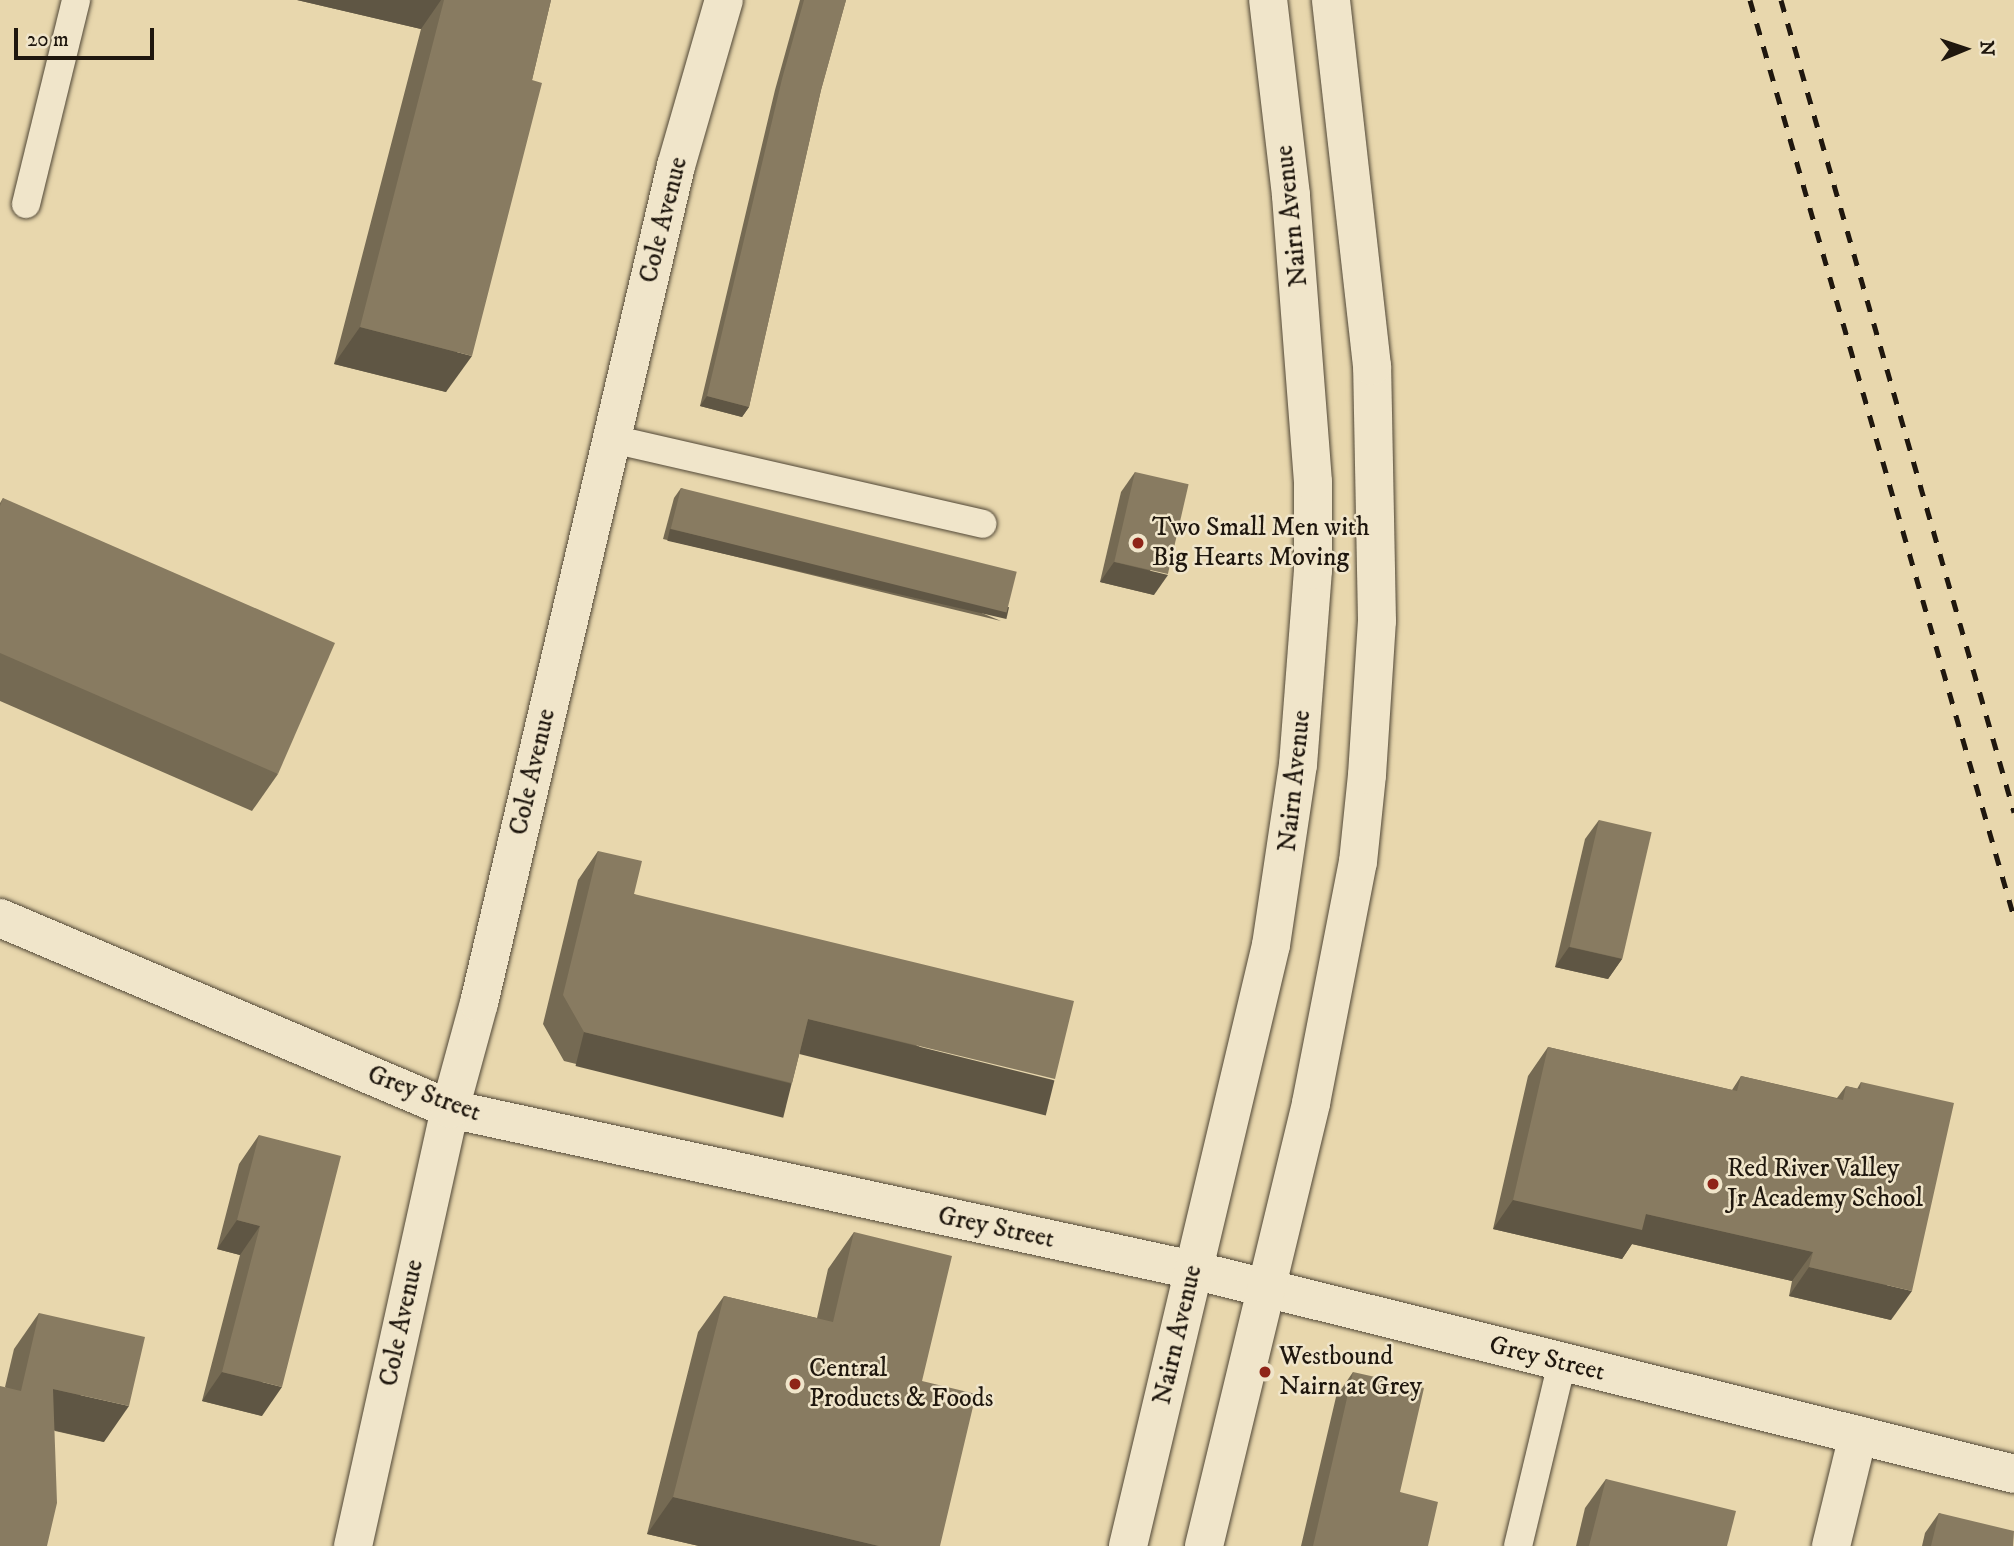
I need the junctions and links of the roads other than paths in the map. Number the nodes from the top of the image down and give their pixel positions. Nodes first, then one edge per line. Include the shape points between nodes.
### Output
1 (76, 0) edge
2 (724, 0) edge
3 (1268, 0) edge
4 (1331, 0) edge
5 (26, 204) dead end
6 (612, 439) junction
7 (982, 524) dead end
8 (0, 918) edge
9 (450, 1109) junction
10 (1193, 1270) junction
11 (1266, 1288) junction
12 (1562, 1363) junction
13 (1858, 1435) junction
14 (2014, 1474) edge
15 (353, 1546) edge
16 (1128, 1546) edge
17 (1204, 1546) edge
18 (1518, 1546) edge
19 (1831, 1546) edge

1 - 5 lane
2 - 6 street, Cole Avenue via 676,166
3 - 10 street, Nairn Avenue via 1309,398 1312,584 1286,864
4 - 11 street via 1372,366 1377,621 1358,862 1311,1102
6 - 7 lane
6 - 9 street, Cole Avenue
8 - 9 street, Grey Street
9 - 10 street, Grey Street
9 - 15 street, Cole Avenue
10 - 11 street, Grey Street
10 - 16 street, Nairn Avenue
11 - 12 street, Grey Street
11 - 17 street
12 - 13 street, Grey Street
12 - 18 lane
13 - 14 street, Grey Street
13 - 19 street

